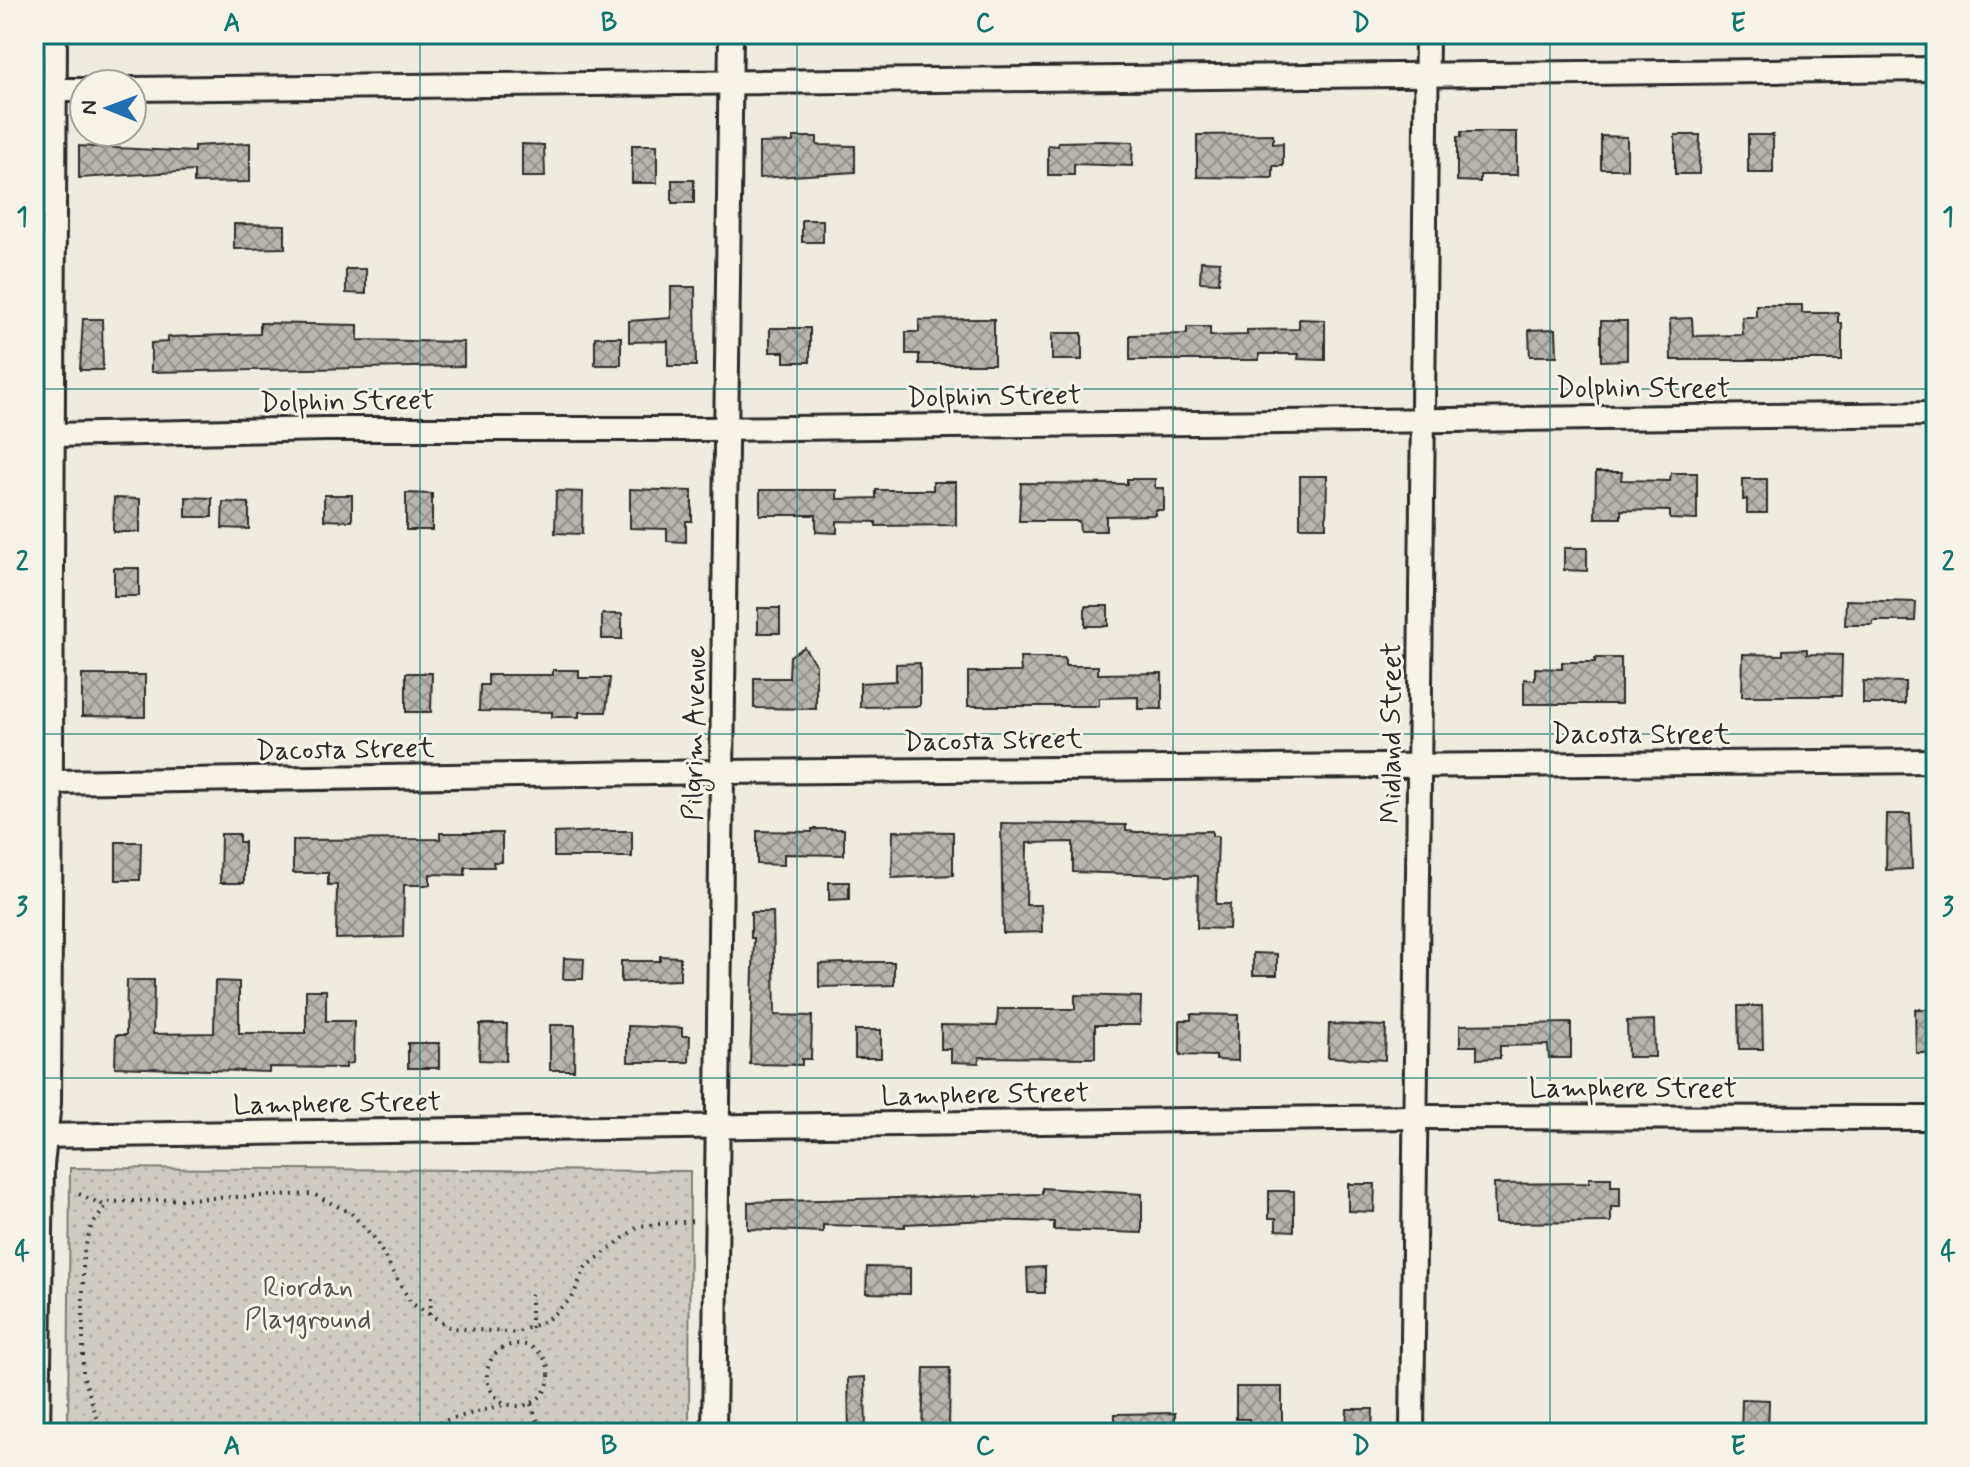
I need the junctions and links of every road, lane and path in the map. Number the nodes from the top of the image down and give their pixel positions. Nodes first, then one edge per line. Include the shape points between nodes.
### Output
1 (55, 34) edge
2 (731, 34) edge
3 (1427, 34) edge
4 (1936, 69) edge
5 (1428, 72) junction
6 (730, 82) junction
7 (148, 89) edge
8 (54, 90) junction
9 (68, 90) edge
10 (1936, 414) edge
11 (1423, 419) junction
12 (727, 428) junction
13 (54, 435) junction
14 (1936, 761) edge
15 (1419, 765) junction
16 (723, 772) junction
17 (52, 782) junction
18 (1415, 1117) junction
19 (1936, 1118) edge
20 (719, 1128) junction
21 (39, 1136) edge
22 (79, 1194) dead end
23 (106, 1206) junction
24 (717, 1221) junction
25 (531, 1294) dead end
26 (431, 1296) dead end
27 (430, 1315) junction
28 (531, 1329) junction
29 (516, 1333) junction
30 (519, 1343) junction
31 (507, 1404) junction
32 (531, 1404) junction
33 (38, 1433) edge
34 (102, 1433) edge
35 (417, 1433) edge
36 (542, 1433) edge
37 (714, 1433) edge
38 (1412, 1433) edge

1 - 8 street
2 - 6 street, Pilgrim Avenue
3 - 5 street, Midland Street
4 - 5 street
5 - 6 street
5 - 11 street, Midland Street
6 - 7 street
6 - 12 street, Pilgrim Avenue
8 - 9 street
8 - 13 street
10 - 11 street, Dolphin Street
11 - 12 street, Dolphin Street
11 - 15 street, Midland Street
12 - 13 street, Dolphin Street
12 - 16 street, Pilgrim Avenue
13 - 17 street
14 - 15 street, Dacosta Street
15 - 16 street, Dacosta Street
15 - 18 street, Midland Street
16 - 17 street, Dacosta Street
16 - 20 street, Pilgrim Avenue
17 - 21 street via 49,1103
18 - 19 street, Lamphere Street
18 - 20 street, Lamphere Street
18 - 38 street, Midland Street
20 - 21 street, Lamphere Street
20 - 24 street, Pilgrim Avenue
21 - 33 street
22 - 23 path
23 - 27 path via 149,1198 313,1194 351,1213 374,1238 411,1303
23 - 34 path via 91,1227 83,1255 83,1375
24 - 28 path via 639,1226 585,1268 572,1298
24 - 37 street, Pilgrim Avenue
25 - 28 path
26 - 27 path
27 - 29 path via 451,1328
28 - 29 path
29 - 30 path
30 - 31 path via 496,1352 487,1375 490,1387
30 - 32 path via 530,1345 548,1363 548,1387
31 - 32 path
31 - 35 path
32 - 36 path

